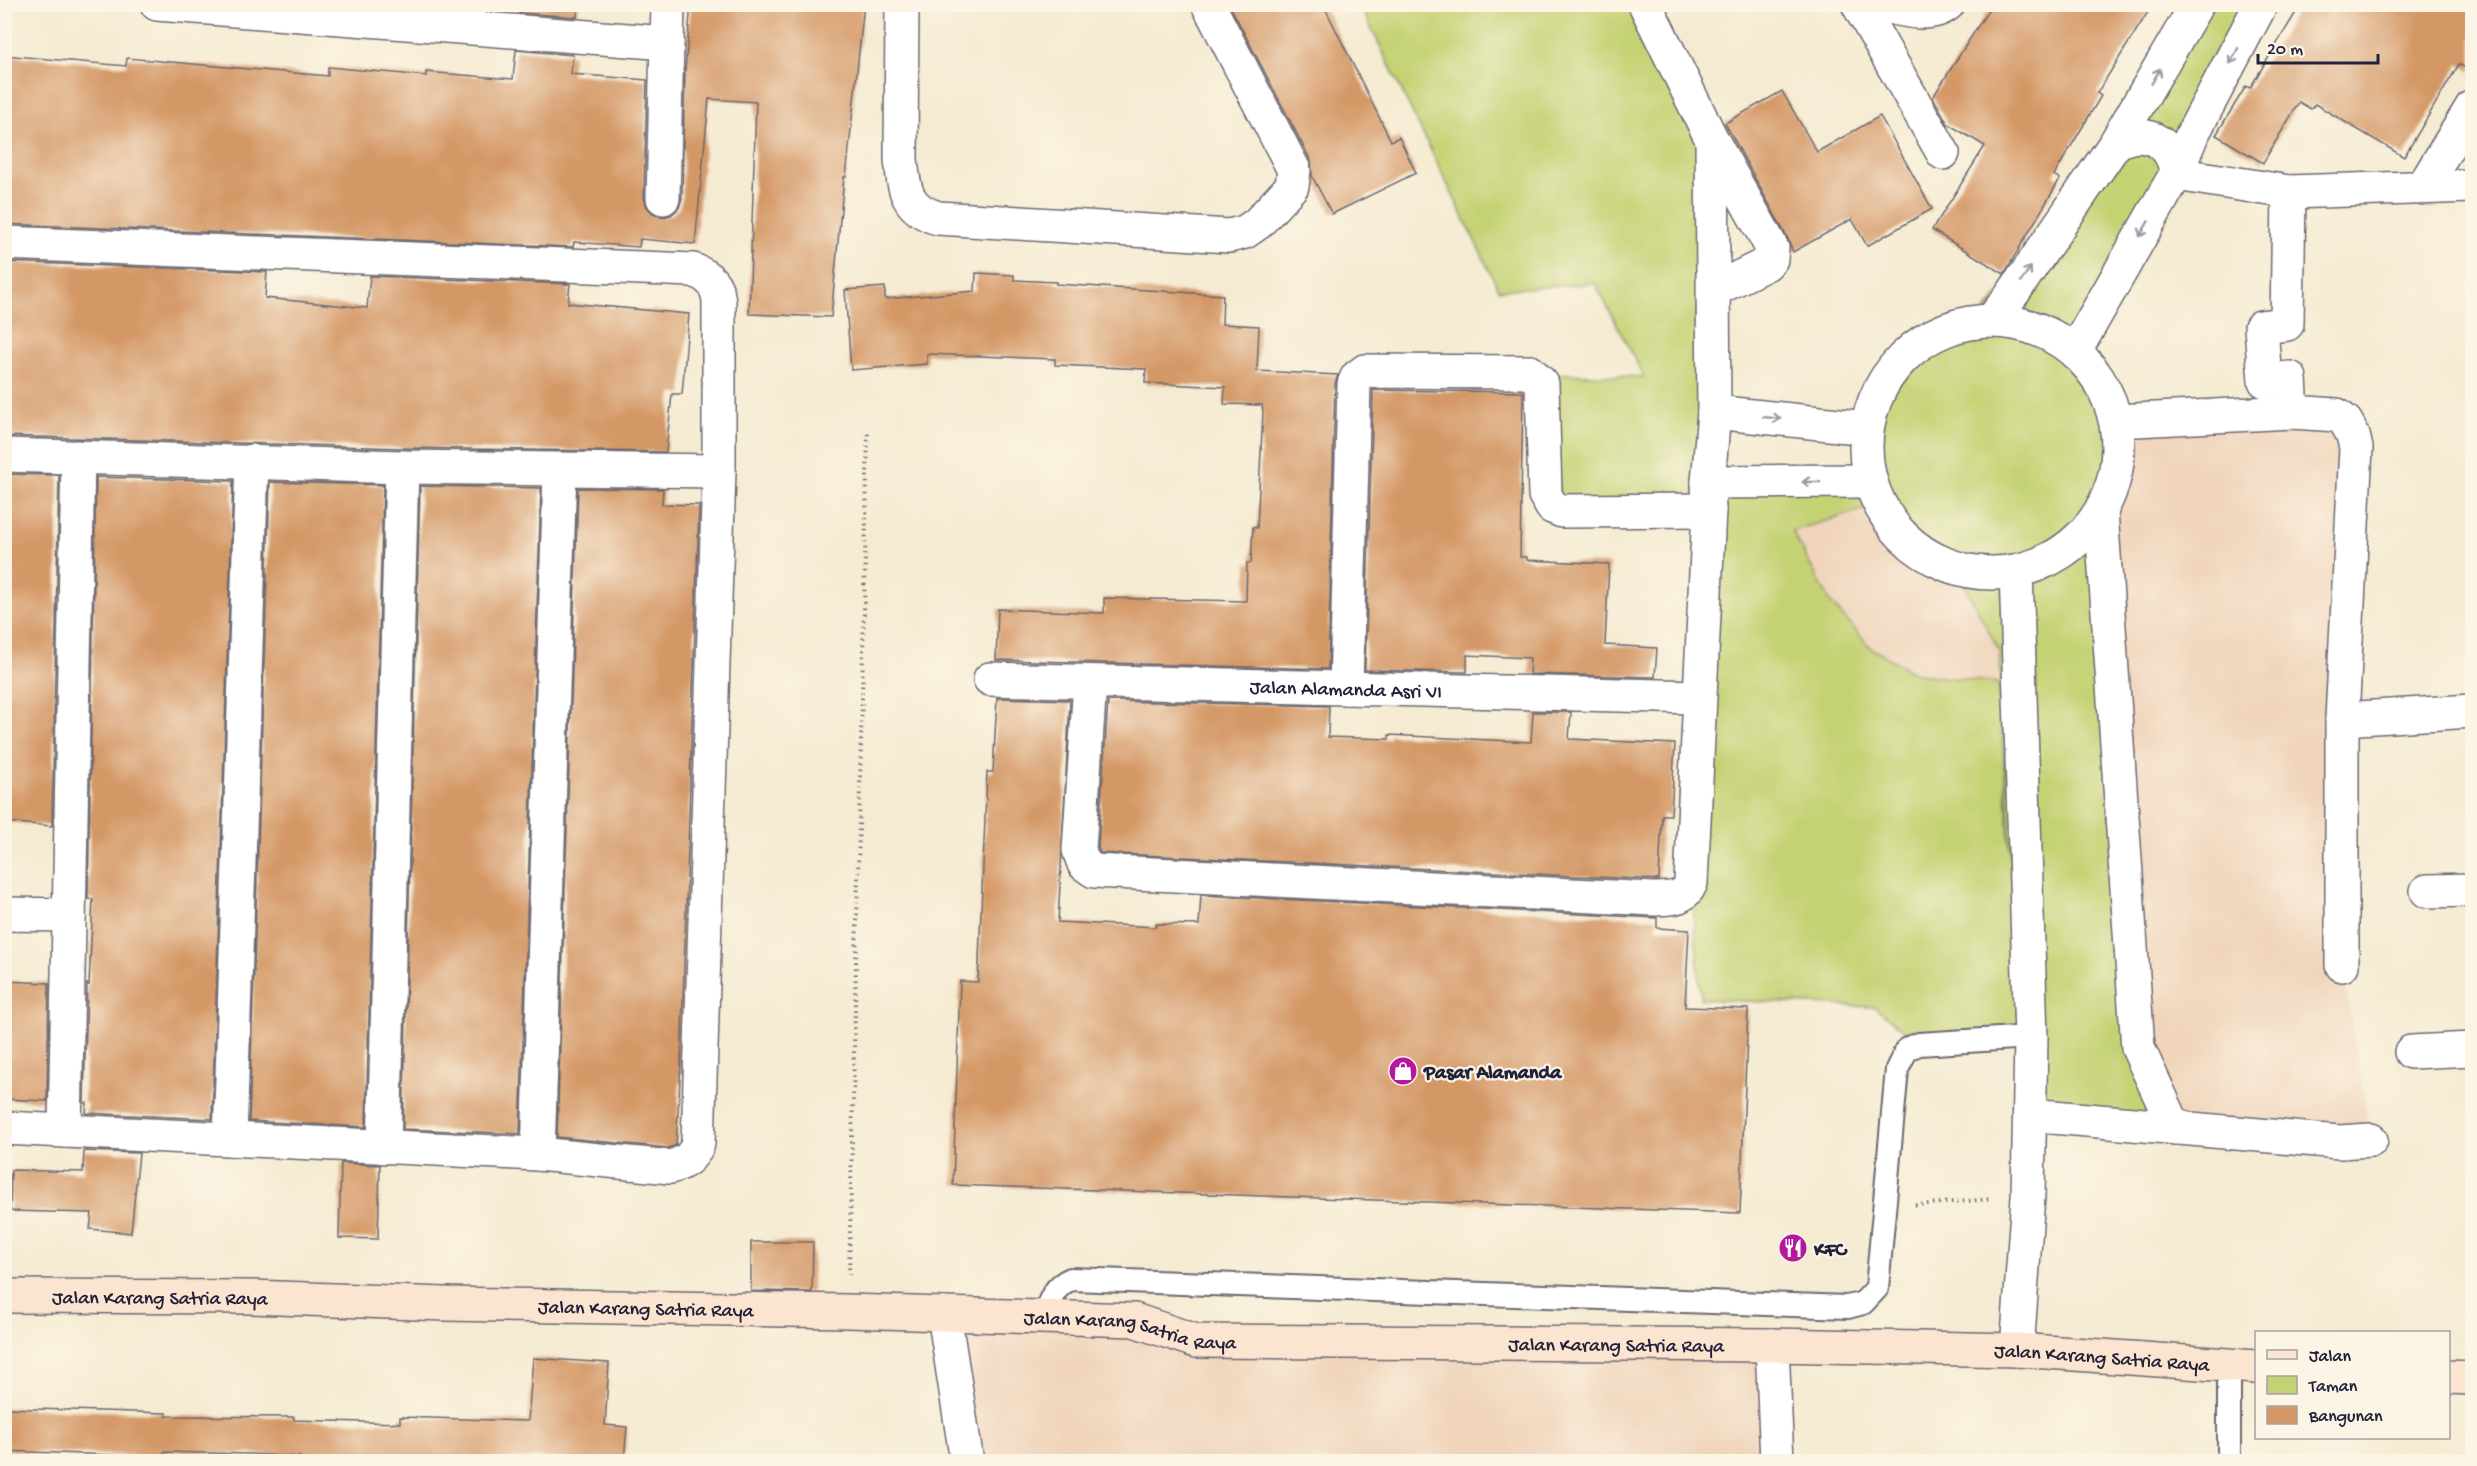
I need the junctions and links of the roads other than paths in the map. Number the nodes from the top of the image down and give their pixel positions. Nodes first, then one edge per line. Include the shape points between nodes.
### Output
1 (157, 4) edge
2 (668, 4) edge
3 (902, 4) edge
4 (1208, 4) edge
5 (1645, 4) edge
6 (1858, 4) edge
7 (1875, 4) edge
8 (1948, 4) edge
9 (2197, 4) edge
10 (2261, 4) edge
11 (667, 43) junction
12 (2138, 107) junction
13 (2472, 107) edge
14 (2192, 135) junction
15 (1713, 141) junction
16 (2115, 144) junction
17 (1943, 153) dead end
18 (2176, 174) junction
19 (2472, 186) edge
20 (2423, 187) junction
21 (2289, 192) junction
22 (663, 198) dead end
23 (4, 243) edge
24 (1714, 290) junction
25 (1991, 321) junction
26 (2075, 351) junction
27 (1714, 412) junction
28 (2292, 412) junction
29 (2116, 421) junction
30 (1867, 428) junction
31 (4, 455) edge
32 (78, 458) junction
33 (252, 461) junction
34 (402, 467) junction
35 (560, 470) junction
36 (719, 471) junction
37 (1870, 481) junction
38 (1709, 496) junction
39 (2101, 512) junction
40 (2016, 571) junction
41 (990, 679) dead end
42 (1090, 682) junction
43 (1346, 688) junction
44 (1699, 697) junction
45 (2472, 711) edge
46 (2342, 719) junction
47 (2472, 890) edge
48 (2427, 891) dead end
49 (4, 914) edge
50 (69, 915) junction
51 (2342, 965) dead end
52 (2031, 1037) junction
53 (2472, 1049) edge
54 (2410, 1052) dead end
55 (2030, 1115) junction
56 (4, 1128) edge
57 (2175, 1128) junction
58 (65, 1131) junction
59 (230, 1139) junction
60 (2371, 1140) dead end
61 (384, 1147) junction
62 (538, 1154) junction
63 (4, 1296) edge
64 (944, 1314) junction
65 (1046, 1318) junction
66 (1772, 1345) junction
67 (2018, 1350) junction
68 (2243, 1366) edge
69 (2450, 1377) edge
70 (2472, 1378) edge
71 (966, 1461) edge
72 (1777, 1461) edge
73 (2229, 1461) edge

1 - 11 street
2 - 11 street
3 - 4 street via 903,183 911,203 924,214 1229,236 1258,223 1292,186 1294,170
5 - 15 street
6 - 17 street
7 - 8 street via 1934,12
12 -> 9 street
10 -> 14 street
11 - 22 street
12 - 14 street via 2143,123 2156,134
12 - 16 street
13 - 20 street
14 - 18 street
15 - 24 street
15 - 24 street via 1772,248 1766,264
16 - 18 street via 2133,136 2151,137 2172,154
25 -> 16 street
18 - 21 street
18 -> 26 street
19 - 20 street
20 - 21 street
21 - 28 street via 2287,324 2261,327 2265,381 2290,378
23 - 36 street via 693,270 705,275 718,290
24 - 27 street
25 - 26 street via 2026,325
25 - 30 street via 1944,330 1915,347 1884,380
26 - 29 street via 2104,388
27 -> 30 street
27 - 38 street
28 - 29 street
28 - 46 street via 2337,415 2353,435
29 - 39 street via 2119,450 2115,480
30 - 37 street via 1865,455
31 - 32 street
32 - 33 street
32 - 50 street
33 - 34 street
33 - 59 street
34 - 35 street
34 - 61 street
35 - 36 street
35 - 62 street
36 - 62 street via 698,1144 693,1156 670,1167
37 -> 38 street
37 - 40 street via 1895,528 1915,547 1955,567 1993,573
38 - 43 street via 1562,511 1552,507 1545,495 1542,384 1530,372 1365,371 1354,384
38 - 44 street
39 - 40 street via 2060,553
39 - 57 street via 2138,1048
40 - 52 street
41 - 42 street, Jalan Alamanda Asri VI
42 - 43 street, Jalan Alamanda Asri VI
42 - 44 street via 1079,850 1084,864 1094,871 1654,899 1679,898 1691,883
43 - 44 street, Jalan Alamanda Asri VI
45 - 46 street
46 - 51 street
47 - 48 street
49 - 50 street
50 - 58 street
52 - 55 street
52 - 65 lane via 1907,1048 1897,1070 1877,1288 1863,1303 1848,1307 1071,1279 1058,1286
53 - 54 street
55 - 57 street
55 - 67 street
56 - 58 street
57 - 60 street via 2339,1142
58 - 59 street
59 - 61 street
61 - 62 street
63 - 64 street, Jalan Karang Satria Raya via 251,1297
64 - 65 street, Jalan Karang Satria Raya
64 - 71 street
65 - 66 street, Jalan Karang Satria Raya via 1134,1320 1196,1341
66 - 67 street, Jalan Karang Satria Raya
66 - 72 street
67 - 68 street, Jalan Karang Satria Raya
68 - 73 lane
69 - 70 street

